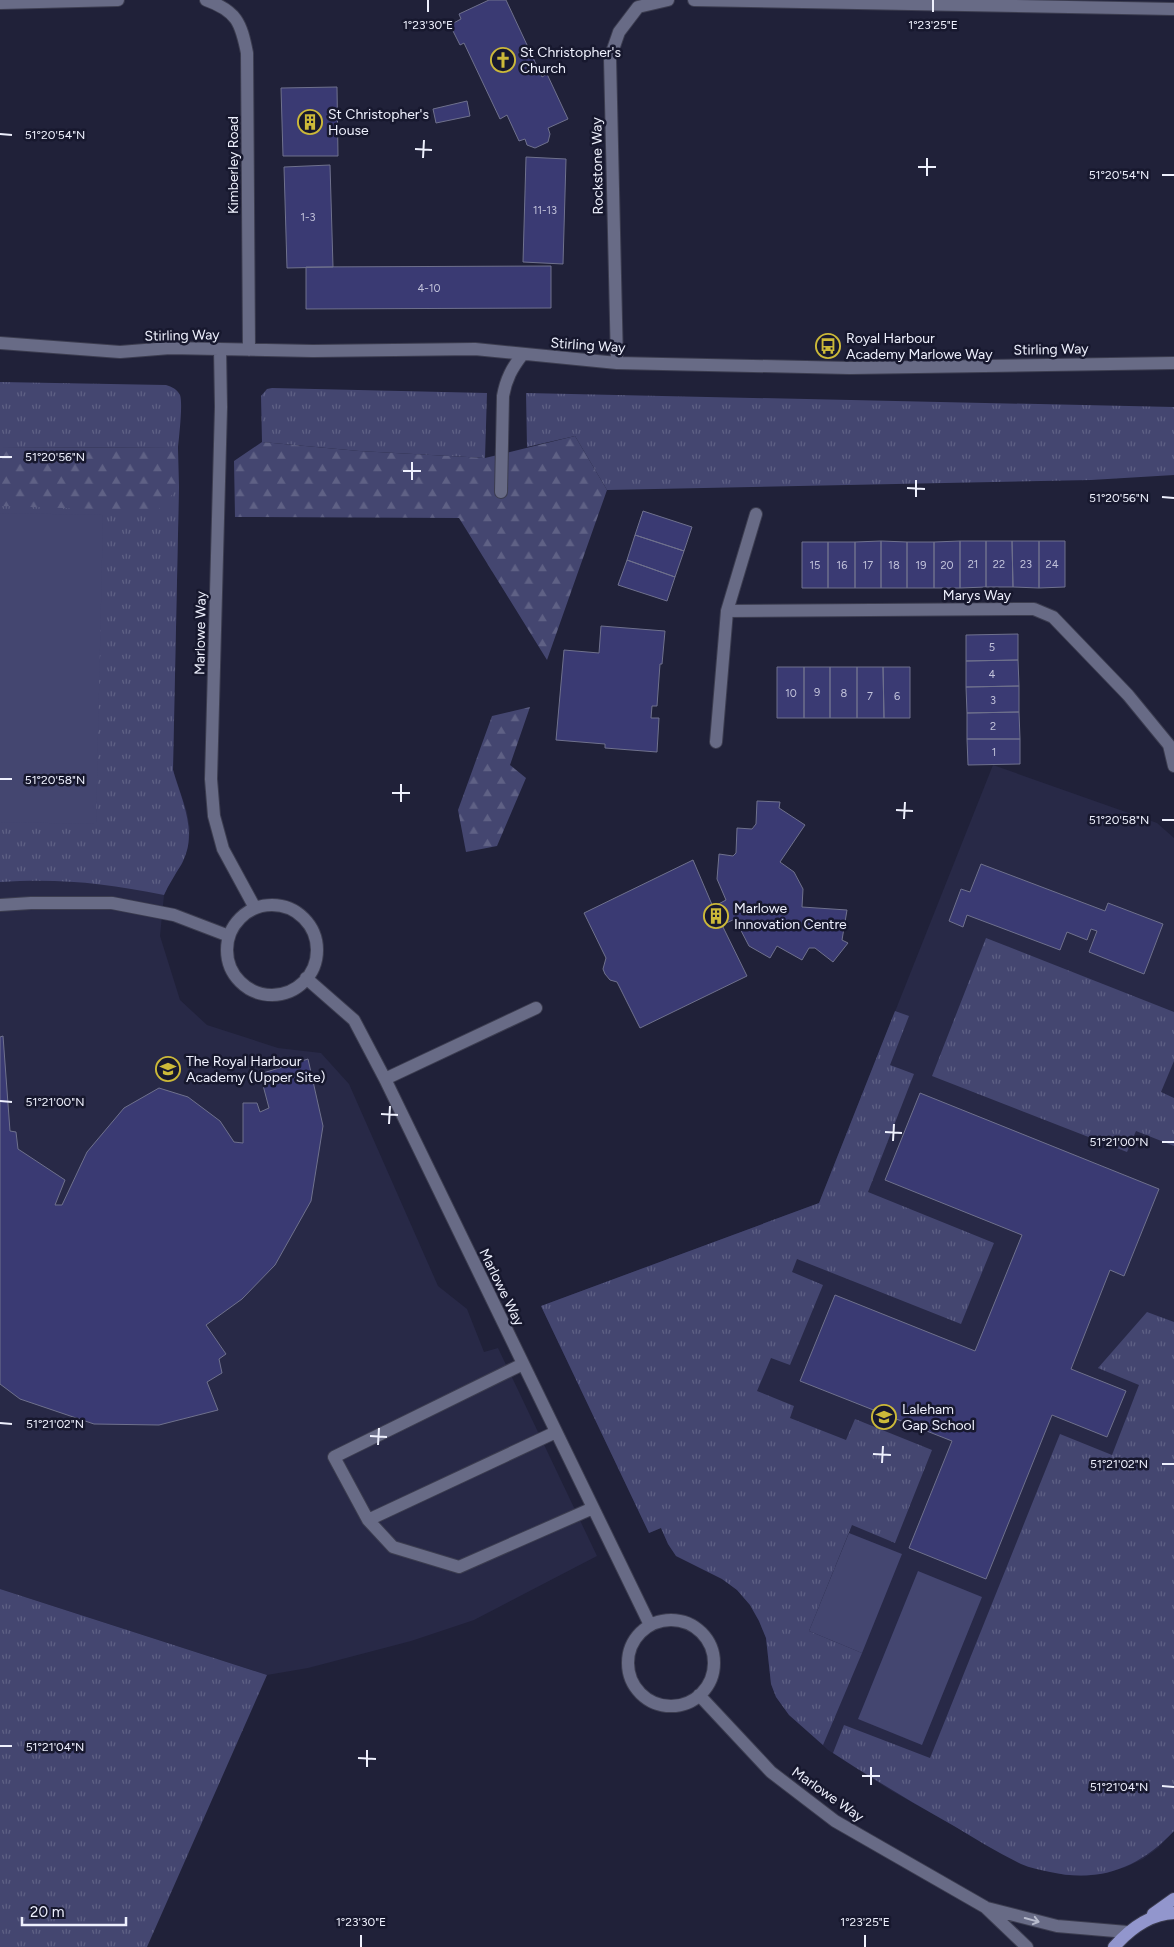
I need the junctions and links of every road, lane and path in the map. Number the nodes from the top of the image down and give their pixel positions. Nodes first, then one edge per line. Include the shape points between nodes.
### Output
1 (118, 0) edge
2 (206, 0) edge
3 (668, 0) edge
4 (694, 0) edge
5 (0, 3) edge
6 (1156, 4) edge
7 (1174, 9) edge
8 (0, 343) edge
9 (220, 349) junction
10 (249, 350) junction
11 (522, 355) junction
12 (616, 363) junction
13 (1174, 363) edge
14 (501, 492) dead end
15 (756, 514) dead end
16 (727, 612) junction
17 (716, 742) dead end
18 (1174, 766) edge
19 (0, 905) edge
20 (255, 908) junction
21 (229, 936) junction
22 (306, 978) junction
23 (536, 1008) dead end
24 (384, 1079) junction
25 (523, 1364) junction
26 (556, 1432) junction
27 (593, 1508) junction
28 (368, 1520) junction
29 (650, 1625) junction
30 (699, 1695) junction
31 (1174, 1899) edge
32 (985, 1907) junction
33 (1174, 1914) edge
34 (1143, 1922) junction
35 (1127, 1932) junction
36 (1027, 1947) edge
37 (1114, 1947) edge

1 - 5 street
2 - 10 street, Kimberley Road via 223,6 242,27 248,53
3 - 12 street, Rockstone Way via 638,7 619,32 610,58
4 - 6 street
6 - 7 street
8 - 9 street, Stirling Way via 120,352
9 - 10 street, Stirling Way
9 - 20 street, Marlowe Way via 211,779 214,816 223,849
10 - 11 street, Stirling Way via 475,349
11 - 12 street, Stirling Way
11 - 14 street via 511,369 503,396
12 - 13 street, Stirling Way via 850,368
15 - 16 street
16 - 17 street
16 - 18 street, Marys Way via 1034,610 1053,617 1128,694 1169,745
19 - 21 street via 112,903 174,915
20 - 21 street via 234,924
20 - 22 street via 284,906 298,913 308,924 315,936 317,951 314,966
21 - 22 street via 227,952 230,966 238,980 250,989 280,994 295,988
22 - 24 street, Marlowe Way via 354,1020
23 - 24 street
24 - 25 street, Marlowe Way
25 - 26 street, Marlowe Way
25 - 28 street via 334,1457
26 - 27 street, Marlowe Way
26 - 28 street
27 - 28 street via 459,1567 393,1547
27 - 29 street, Marlowe Way
29 - 30 street via 663,1620 677,1620 702,1632 714,1658 708,1684
29 - 30 street via 638,1634 627,1660 635,1687 645,1698 673,1706 687,1703
30 - 32 street, Marlowe Way via 771,1772 835,1821
31 - 34 main road
32 -> 35 street, Marlowe Way via 1057,1926
32 - 36 street, Marlowe Way
33 - 34 main road
34 - 35 main road
35 - 37 main road

